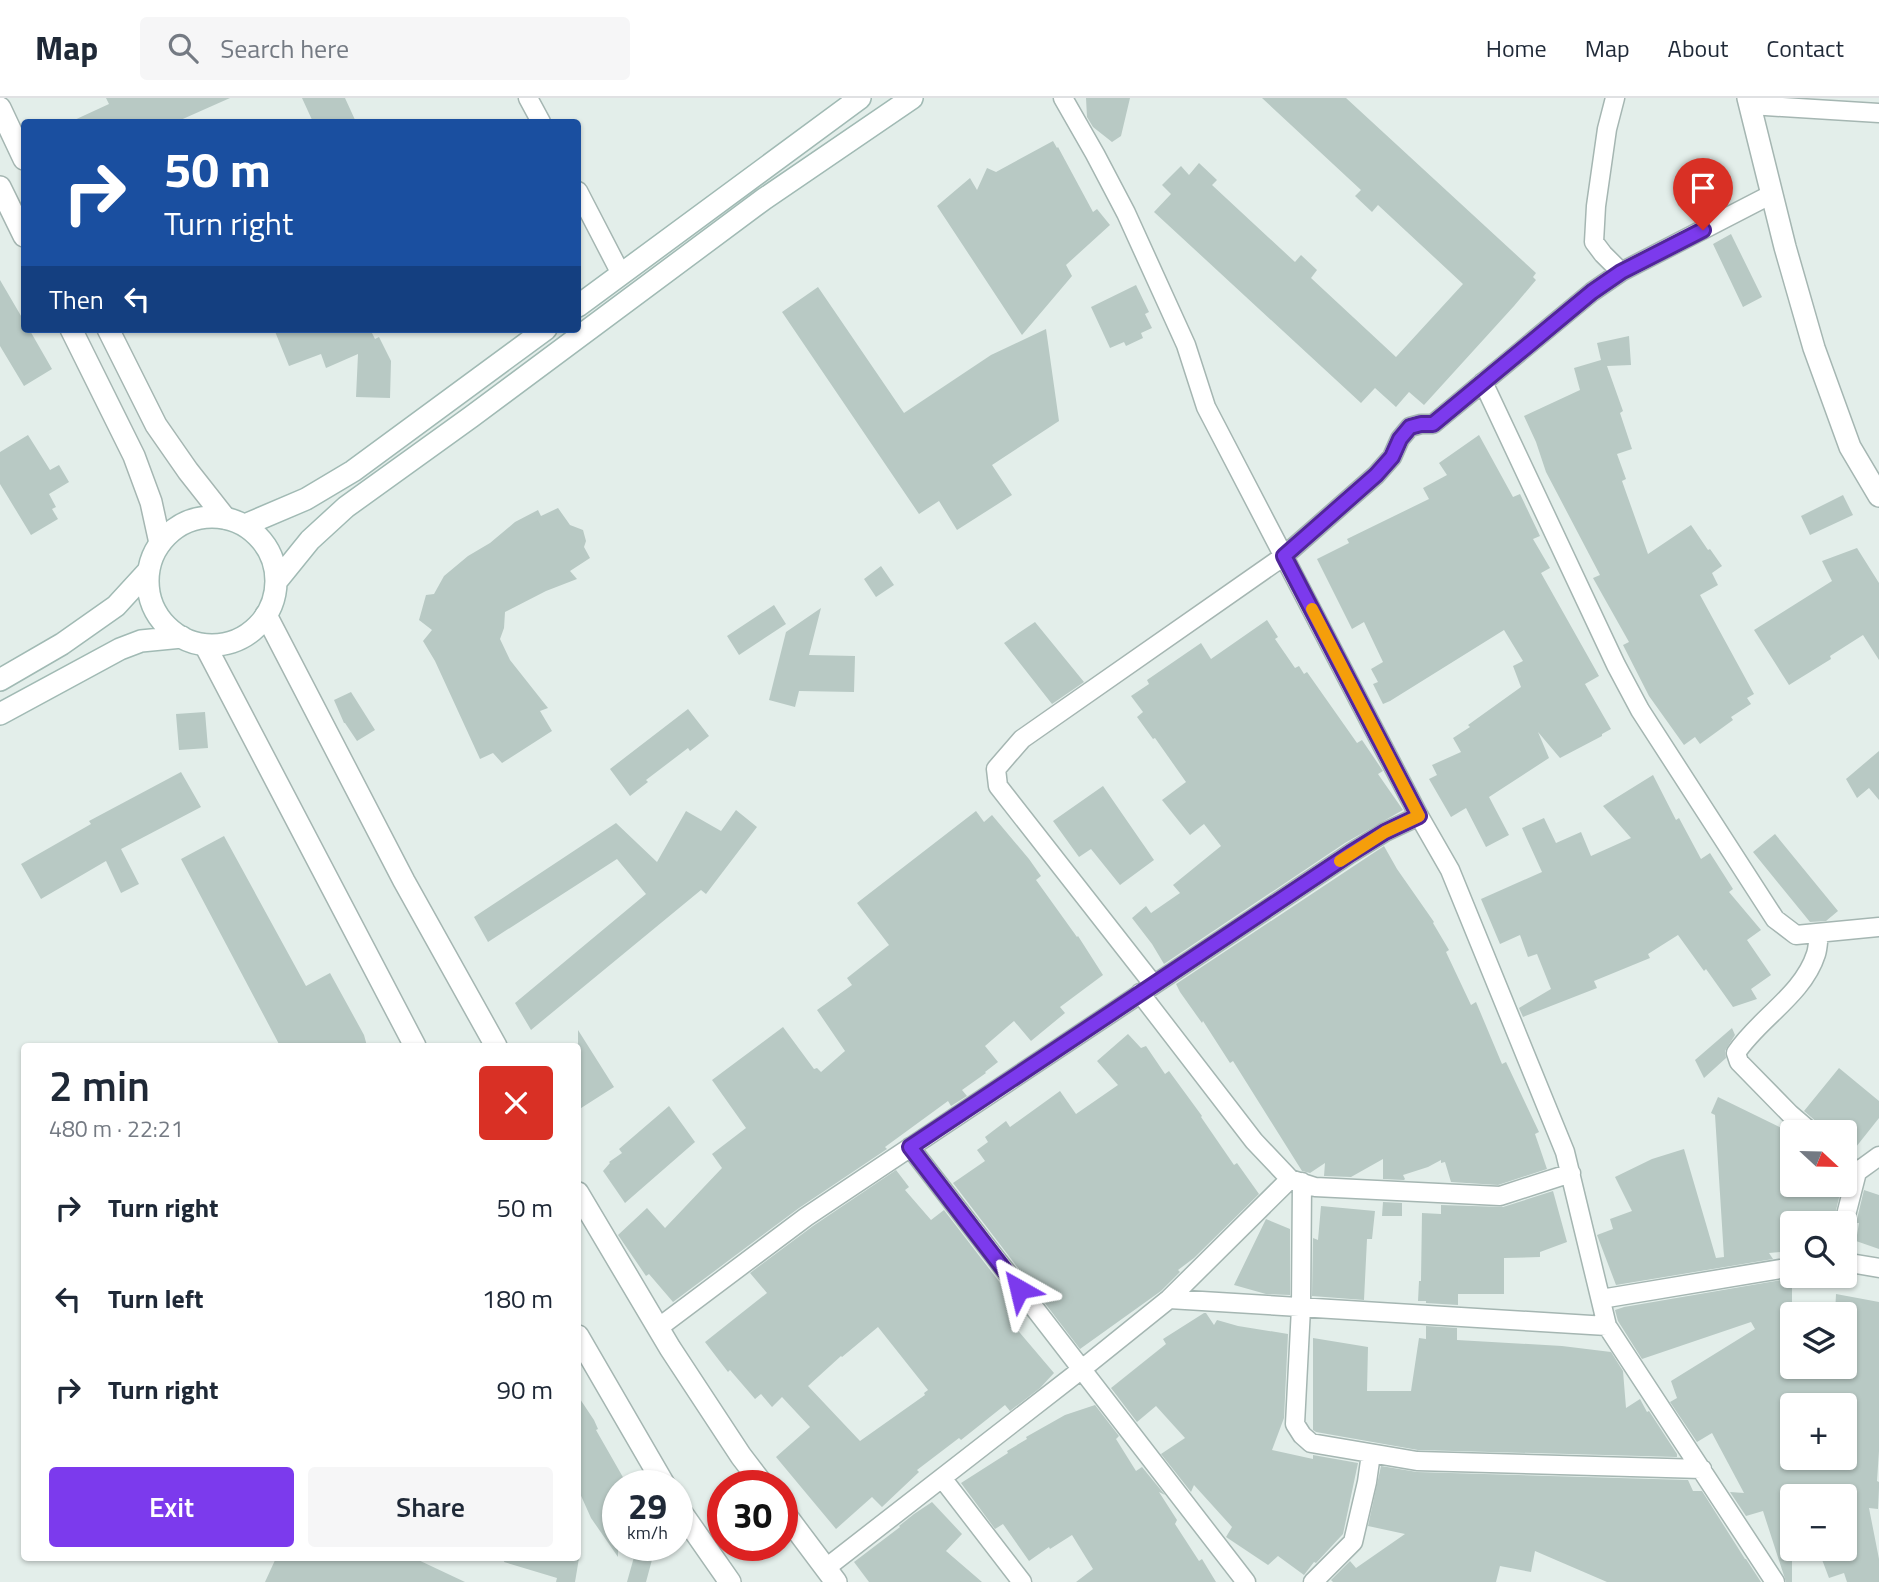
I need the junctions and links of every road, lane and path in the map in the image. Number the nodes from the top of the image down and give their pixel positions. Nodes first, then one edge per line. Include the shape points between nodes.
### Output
1 (528, 98) edge
2 (860, 98) edge
3 (912, 98) edge
4 (1063, 98) edge
5 (1615, 98) edge
6 (1749, 102) edge
7 (0, 108) edge
8 (1879, 113) edge
9 (539, 119) edge
10 (21, 153) edge
11 (0, 188) edge
12 (1772, 194) junction
13 (581, 197) edge
14 (21, 230) edge
15 (1621, 272) junction
16 (621, 274) junction
17 (581, 304) edge
18 (73, 333) edge
19 (110, 333) edge
20 (541, 333) edge
21 (1483, 382) junction
22 (1879, 496) edge
23 (235, 522) junction
24 (160, 543) junction
25 (1284, 556) junction
26 (149, 570) junction
27 (276, 582) junction
28 (266, 615) junction
29 (182, 637) junction
30 (205, 645) junction
31 (0, 680) edge
32 (0, 714) edge
33 (1419, 816) junction
34 (1879, 927) edge
35 (1819, 933) junction
36 (1147, 989) junction
37 (413, 1043) edge
38 (494, 1043) edge
39 (1797, 1120) edge
40 (910, 1147) junction
41 (1879, 1156) edge
42 (1857, 1165) edge
43 (1571, 1173) junction
44 (1296, 1180) junction
45 (581, 1198) edge
46 (1857, 1264) edge
47 (1879, 1268) edge
48 (1780, 1269) edge
49 (1169, 1299) junction
50 (1601, 1299) junction
51 (1301, 1308) junction
52 (1607, 1326) junction
53 (658, 1328) junction
54 (581, 1341) edge
55 (1082, 1370) junction
56 (1371, 1454) junction
57 (1702, 1469) junction
58 (656, 1470) edge
59 (752, 1470) edge
60 (942, 1478) junction
61 (693, 1529) edge
62 (798, 1531) edge
63 (831, 1575) edge
64 (730, 1582) edge
65 (1022, 1582) edge
66 (1246, 1582) edge
67 (1313, 1582) edge
68 (1775, 1582) edge

1 - 9 street
2 - 16 street
3 - 27 street via 764,199 346,507 310,540
4 - 25 street via 1126,214 1186,345 1206,407
5 - 15 street via 1594,242
6 - 8 street
6 - 12 street
7 - 10 street
11 - 14 street
12 - 15 street
12 - 22 street via 1814,348 1850,447
13 - 16 street
15 - 21 street
16 - 17 street
18 - 24 street via 134,456
19 - 23 street via 156,425 188,471
20 - 23 street via 353,471 306,499
21 - 25 street via 1433,424 1410,427 1376,475
21 - 35 street via 1640,709 1775,919 1796,934
23 - 24 street via 211,516 196,518
23 - 27 street via 258,536 268,549
24 - 26 street
25 - 33 street
25 - 36 street via 1022,739 996,769 998,786
26 - 29 street via 155,609
26 - 31 street via 116,606
27 - 28 street
28 - 30 street via 240,638
28 - 38 street
29 - 30 street
29 - 32 street via 141,641 120,649
30 - 37 street
33 - 36 street via 1362,846
33 - 43 street via 1450,870
34 - 35 street
35 - 39 street via 1816,955 1807,972 1736,1053 1739,1062
36 - 40 street
36 - 44 street via 1254,1141
40 - 53 street via 806,1217
40 - 55 street
41 - 42 street
43 - 44 street via 1500,1196 1315,1187
43 - 50 street
44 - 49 street
44 - 51 street
45 - 53 street
46 - 47 street
48 - 50 street
49 - 51 street
49 - 55 street
50 - 52 street
51 - 52 street
51 - 56 street via 1295,1423 1311,1443
52 - 57 street
53 - 59 street
54 - 58 street
55 - 60 street
55 - 66 street
56 - 57 street via 1417,1461
56 - 67 street via 1353,1542
57 - 68 street
60 - 63 street
60 - 65 street
61 - 64 street
62 - 63 street

